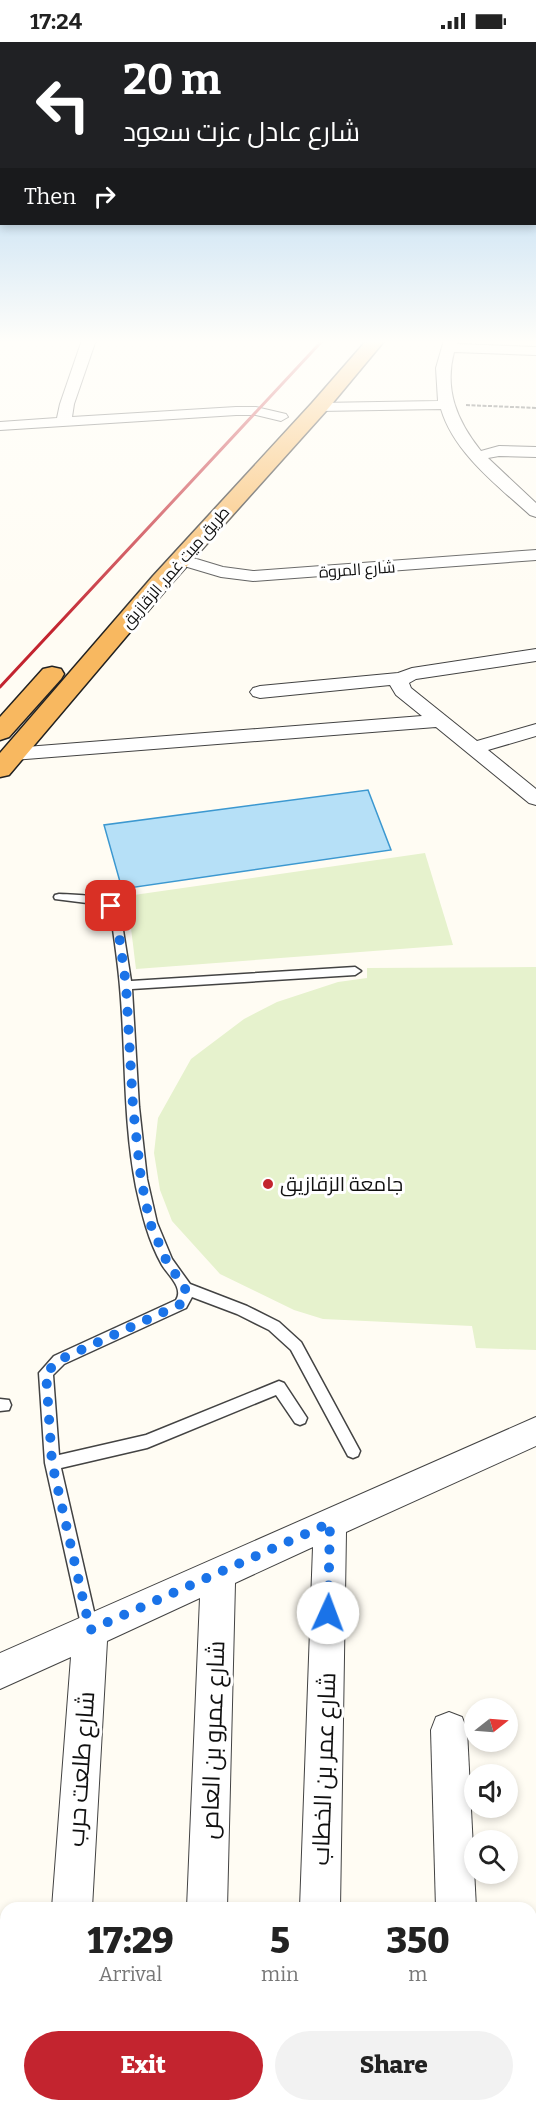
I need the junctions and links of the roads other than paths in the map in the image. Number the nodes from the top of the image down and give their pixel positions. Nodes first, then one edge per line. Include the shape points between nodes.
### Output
1 (292, 437) edge
2 (461, 437) edge
3 (536, 452) edge
4 (477, 456) junction
5 (536, 489) edge
6 (516, 493) junction
7 (536, 512) edge
8 (536, 555) edge
9 (180, 559) junction
10 (534, 657) edge
11 (63, 661) dead end
12 (401, 678) junction
13 (260, 692) dead end
14 (440, 721) junction
15 (536, 730) edge
16 (0, 732) edge
17 (474, 748) junction
18 (7, 762) edge
19 (531, 789) edge
20 (59, 897) dead end
21 (355, 971) dead end
22 (126, 985) junction
23 (185, 1288) junction
24 (300, 1418) dead end
25 (536, 1431) edge
26 (353, 1451) dead end
27 (52, 1463) junction
28 (330, 1523) junction
29 (218, 1573) junction
30 (90, 1630) junction
31 (0, 1671) edge
32 (449, 1730) dead end
33 (72, 1902) edge
34 (207, 1902) edge
35 (320, 1902) edge
36 (456, 1902) edge

1 - 9 highway, طريق ميت غمر, الزقازيق
2 - 4 street
3 - 4 street via 499,451
4 - 6 street
5 - 6 street
6 - 7 street
8 - 9 street, شارع المروة via 264,576 221,572
9 - 18 highway, طريق ميت غمر, الزقازيق
10 - 12 street
11 - 16 highway
12 - 13 street
12 - 14 street via 403,691
14 - 17 street
14 - 18 street
15 - 17 street
17 - 19 street
20 - 22 lane via 111,906 116,913
21 - 22 lane
22 - 23 lane via 133,1107 143,1190 150,1223 167,1262
23 - 26 lane via 274,1326 296,1346
23 - 27 lane via 181,1304 59,1360 46,1373
24 - 27 lane via 279,1387 147,1441
25 - 28 street
27 - 30 lane
28 - 29 street
28 - 35 street, شارع عمر بن الخطاب
29 - 30 street
29 - 34 street, شارع عمرو بن العاص
30 - 31 street
30 - 33 street, شارع طلعت حرب
32 - 36 street

